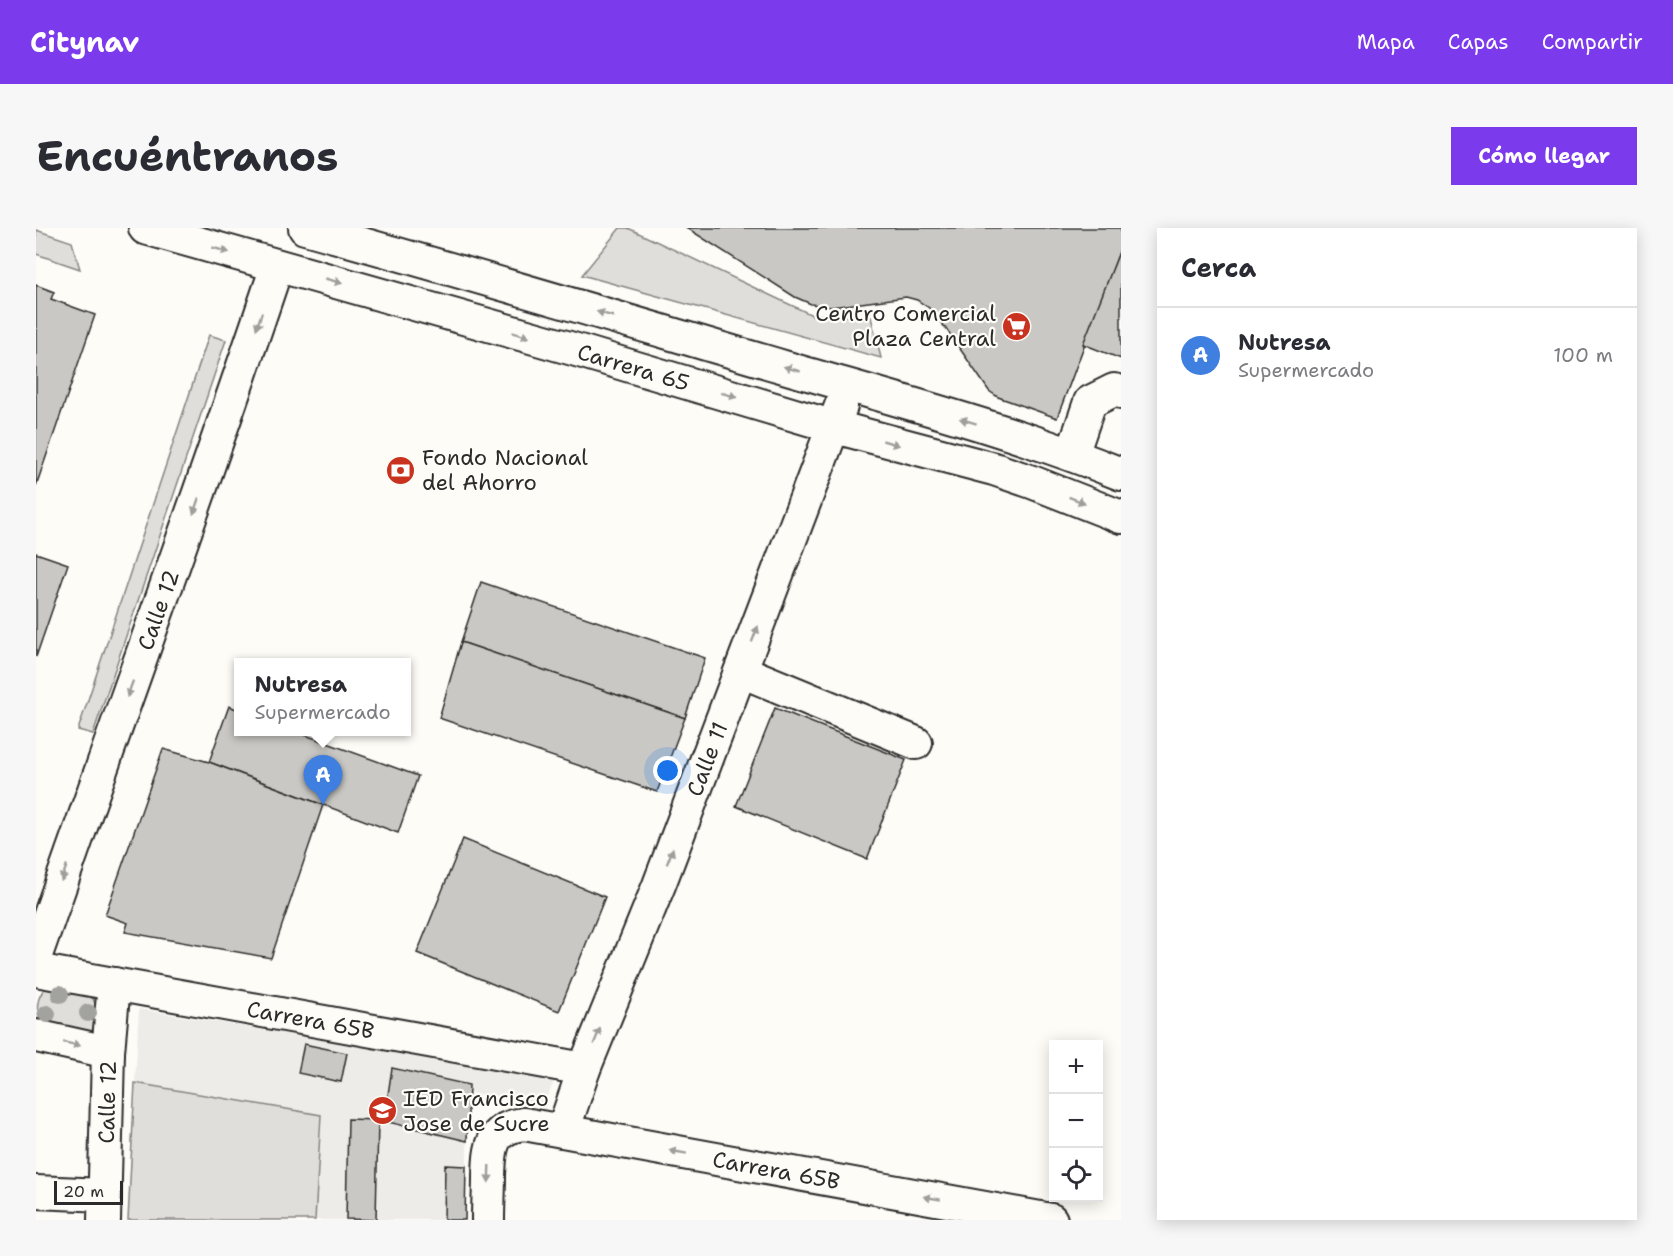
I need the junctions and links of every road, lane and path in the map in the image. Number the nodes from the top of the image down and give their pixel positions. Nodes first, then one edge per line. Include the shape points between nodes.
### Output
1 (145, 228) edge
2 (304, 228) edge
3 (277, 266) junction
4 (848, 386) junction
5 (1121, 392) edge
6 (835, 427) junction
7 (1024, 438) junction
8 (1072, 455) junction
9 (1121, 474) edge
10 (1032, 482) junction
11 (1121, 517) edge
12 (741, 671) junction
13 (916, 743) dead end
14 (36, 955) edge
15 (36, 970) edge
16 (114, 984) junction
17 (36, 1036) edge
18 (108, 1052) junction
19 (584, 1070) junction
20 (563, 1131) junction
21 (36, 1192) edge
22 (104, 1207) edge
23 (488, 1220) edge
24 (1051, 1220) edge

1 -> 3 street, Carrera 65
4 -> 2 street, Carrera 65
3 -> 6 street, Carrera 65
3 -> 14 street, Calle 12
4 - 6 street, Calle 11
7 -> 4 street, Carrera 65
5 - 8 street via 1114,390 1090,402
6 -> 10 street, Carrera 65
12 -> 6 street, Calle 11
7 - 8 street, Carrera 65
7 - 10 street
8 - 9 street, Carrera 65
10 -> 11 street, Carrera 65
12 - 13 street
19 -> 12 street, Calle 11
15 - 16 street, Carrera 65B
16 - 18 street, Calle 12
16 - 19 street, Carrera 65B
17 -> 18 street
18 - 22 street, Calle 12
19 - 20 street, Calle 11
20 -> 23 street, Carrera 65B via 524,1124 501,1131 490,1153
24 -> 20 street, Carrera 65B
21 - 22 street

